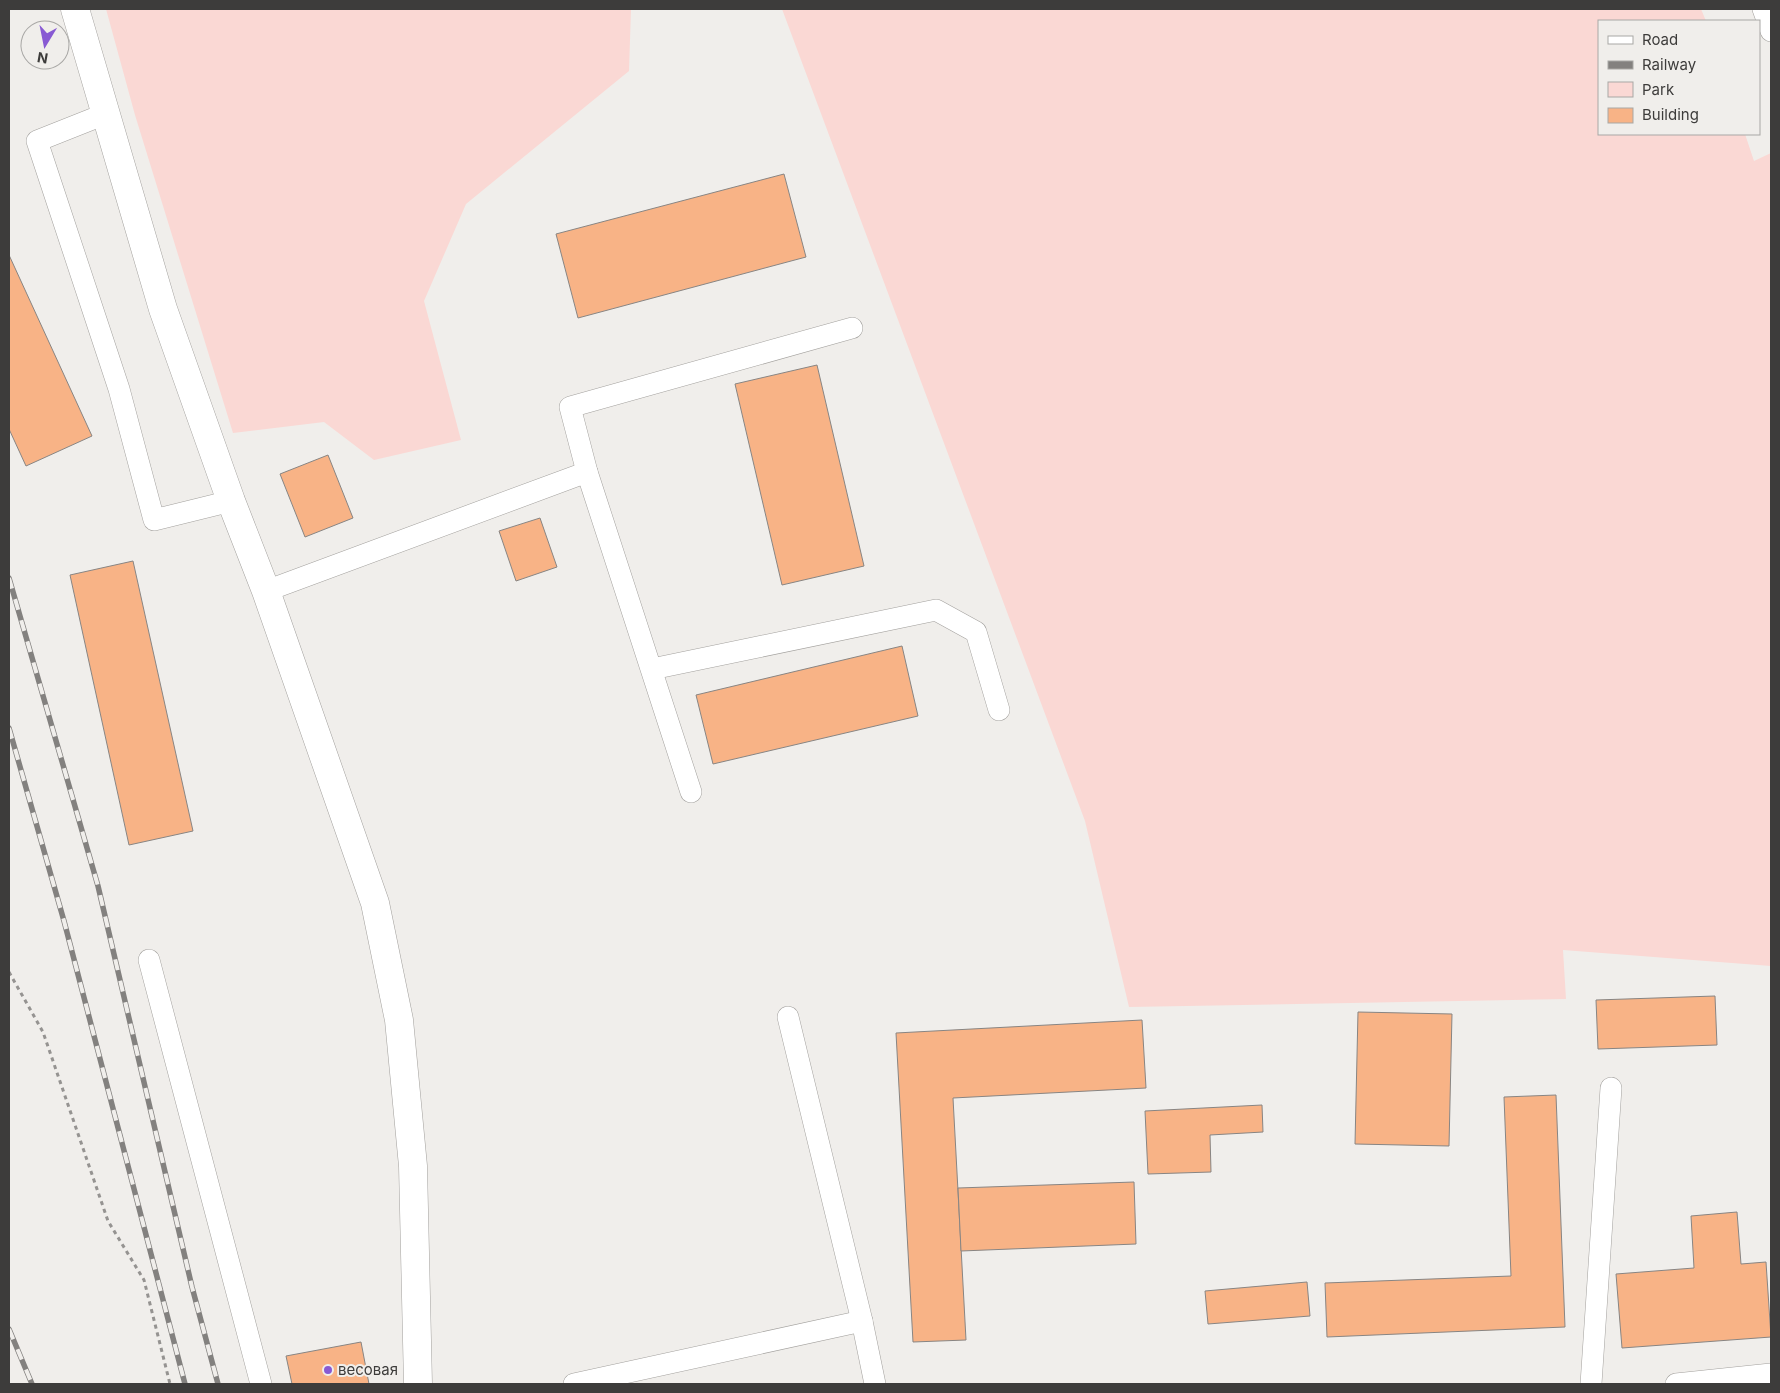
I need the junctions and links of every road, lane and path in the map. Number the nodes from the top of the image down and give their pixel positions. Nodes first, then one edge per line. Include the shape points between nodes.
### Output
1 (75, 9) edge
2 (1763, 9) edge
3 (1771, 31) edge
4 (105, 114) junction
5 (852, 328) dead end
6 (587, 472) junction
7 (231, 501) junction
8 (266, 591) junction
9 (652, 669) junction
10 (999, 710) dead end
11 (691, 792) dead end
12 (149, 960) dead end
13 (9, 972) edge
14 (788, 1017) dead end
15 (1612, 1088) dead end
16 (862, 1321) junction
17 (1771, 1374) edge
18 (170, 1384) edge
19 (261, 1384) edge
20 (418, 1384) edge
21 (574, 1384) edge
22 (875, 1384) edge
23 (1591, 1384) edge
24 (1676, 1384) edge

1 - 4 street
2 - 3 lane
4 - 7 street via 163,309
4 - 7 lane via 37,141 119,389 154,520
5 - 6 lane via 570,408
6 - 8 lane
6 - 9 lane
7 - 8 street
8 - 20 street via 375,903 399,1020 413,1166
9 - 10 lane via 936,610 976,632
9 - 11 lane
12 - 19 lane
13 - 18 path via 42,1032 108,1220 144,1280
14 - 16 lane
15 - 23 lane
16 - 21 lane
16 - 22 lane
17 - 24 lane

